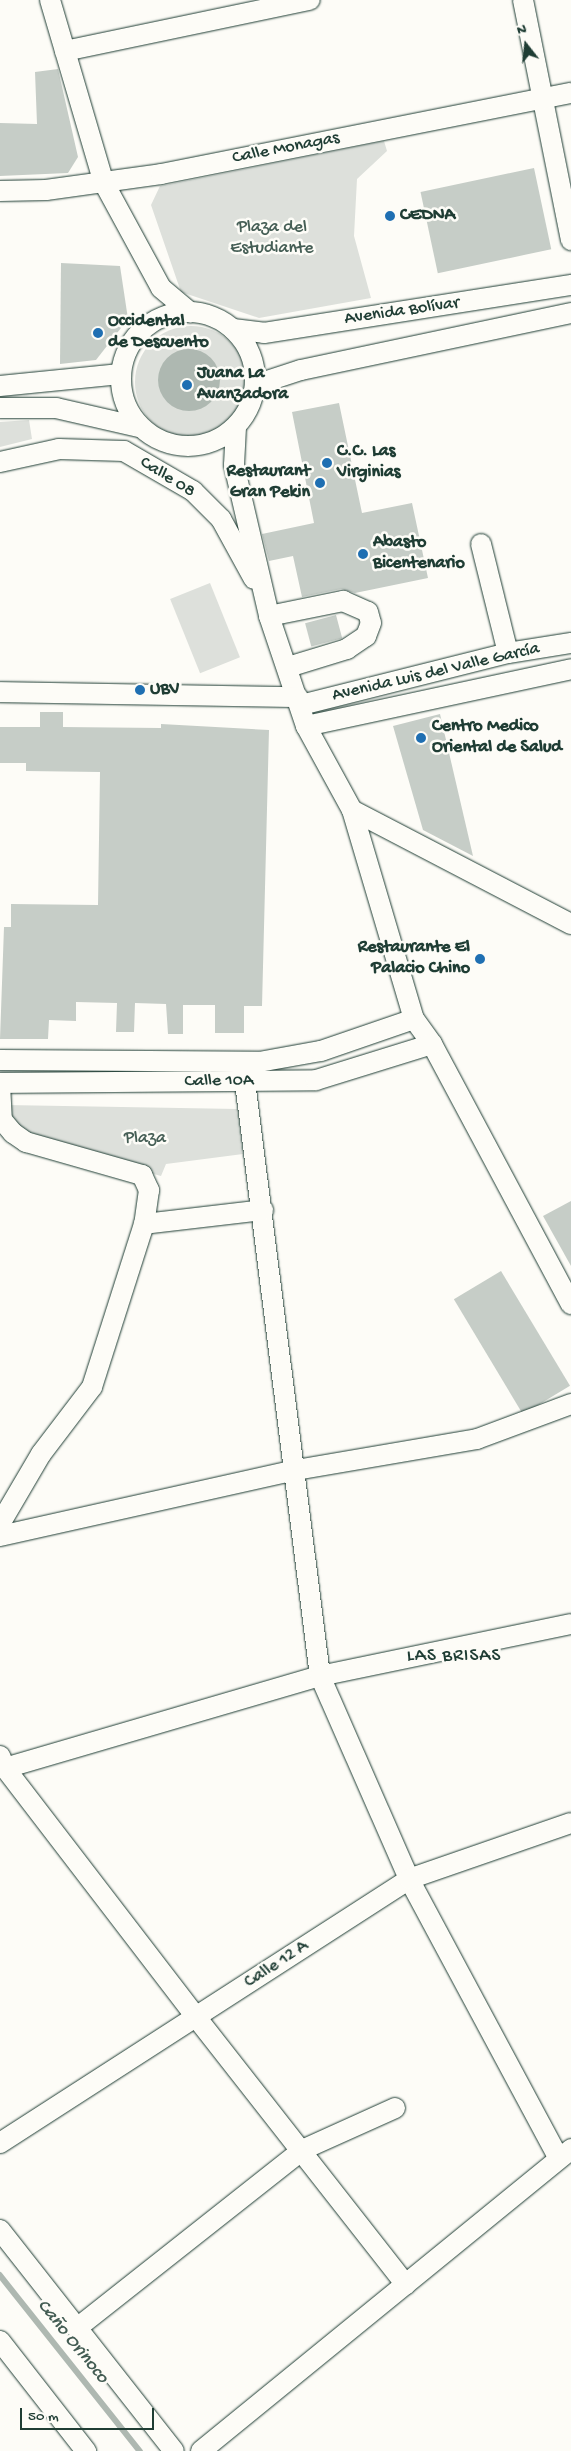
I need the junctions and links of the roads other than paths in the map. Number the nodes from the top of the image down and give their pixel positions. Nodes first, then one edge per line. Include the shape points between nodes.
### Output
1 (50, 0) edge
2 (310, 0) edge
3 (523, 0) edge
4 (65, 50) junction
5 (571, 93) edge
6 (543, 98) junction
7 (104, 183) junction
8 (0, 191) edge
9 (571, 240) edge
10 (571, 285) edge
11 (161, 288) junction
12 (190, 312) junction
13 (571, 313) edge
14 (147, 326) junction
15 (233, 329) junction
16 (120, 374) junction
17 (255, 385) junction
18 (0, 386) edge
19 (0, 408) edge
20 (139, 427) junction
21 (236, 427) junction
22 (0, 462) edge
23 (481, 544) dead end
24 (269, 616) junction
25 (571, 643) edge
26 (508, 653) junction
27 (288, 667) junction
28 (571, 669) edge
29 (0, 692) edge
30 (300, 701) junction
31 (306, 726) junction
32 (352, 810) junction
33 (571, 924) edge
34 (414, 1020) junction
35 (432, 1044) junction
36 (0, 1060) edge
37 (245, 1082) junction
38 (0, 1084) edge
39 (263, 1210) junction
40 (144, 1224) junction
41 (571, 1304) edge
42 (571, 1404) edge
43 (296, 1470) junction
44 (0, 1524) edge
45 (0, 1536) edge
46 (571, 1624) edge
47 (320, 1676) junction
48 (2, 1762) edge
49 (571, 1823) edge
50 (410, 1879) junction
51 (196, 2017) junction
52 (395, 2108) dead end
53 (0, 2143) edge
54 (302, 2150) junction
55 (564, 2153) edge
56 (0, 2230) edge
57 (406, 2285) junction
58 (77, 2328) junction
59 (2, 2348) edge
60 (86, 2451) edge
61 (174, 2451) edge
62 (201, 2451) edge

1 - 4 street
2 - 4 street
3 - 6 street
4 - 7 street
5 - 6 street, Calle Monagas
6 - 7 street, Calle Monagas
6 - 9 street
7 - 8 street, Calle Monagas
7 - 11 street
10 - 15 street, Avenida Bolívar via 264,333
11 - 12 street
11 - 14 street
12 - 14 street via 167,315
12 - 15 street via 213,317
13 - 17 street, Avenida Bolívar via 301,370
14 - 16 street via 128,347
15 - 17 street via 246,345
16 - 18 street
16 - 20 street via 124,402
17 - 21 street via 249,407
19 - 20 street via 56,408
20 - 21 street via 177,446 219,439
21 - 24 street via 234,465
22 - 24 street, Calle 08 via 59,449 124,451 192,491 221,519 248,564
23 - 26 street
24 - 27 street
24 - 27 street via 343,601 368,612 371,623 366,636 347,650
25 - 26 street, Avenida Luis del Valle García
26 - 30 street, Avenida Luis del Valle García
27 - 30 street
28 - 31 street, Avenida Luis del Valle García
29 - 30 street, Avenida Luis del Valle García
30 - 31 street
31 - 32 street
32 - 33 street
32 - 34 street
34 - 35 street
34 - 36 street, Calle 10A via 321,1051 259,1062
35 - 37 street, Calle 10A via 316,1080
35 - 41 street
37 - 38 street, Calle 10A
37 - 39 street
38 - 40 street via 2,1120 26,1142 148,1180
39 - 40 street
39 - 43 street
40 - 44 street via 92,1387 41,1454
42 - 43 street via 478,1439
43 - 45 street
43 - 47 street
46 - 47 street
47 - 48 street
47 - 50 street
48 - 51 street
49 - 50 street, Calle 12 A
50 - 51 street, Calle 12 A
50 - 55 street
51 - 53 street, Calle 12 A
51 - 54 street
52 - 54 street
54 - 57 street
54 - 58 street
55 - 57 street
56 - 58 street
57 - 62 street
58 - 61 street
59 - 60 street

